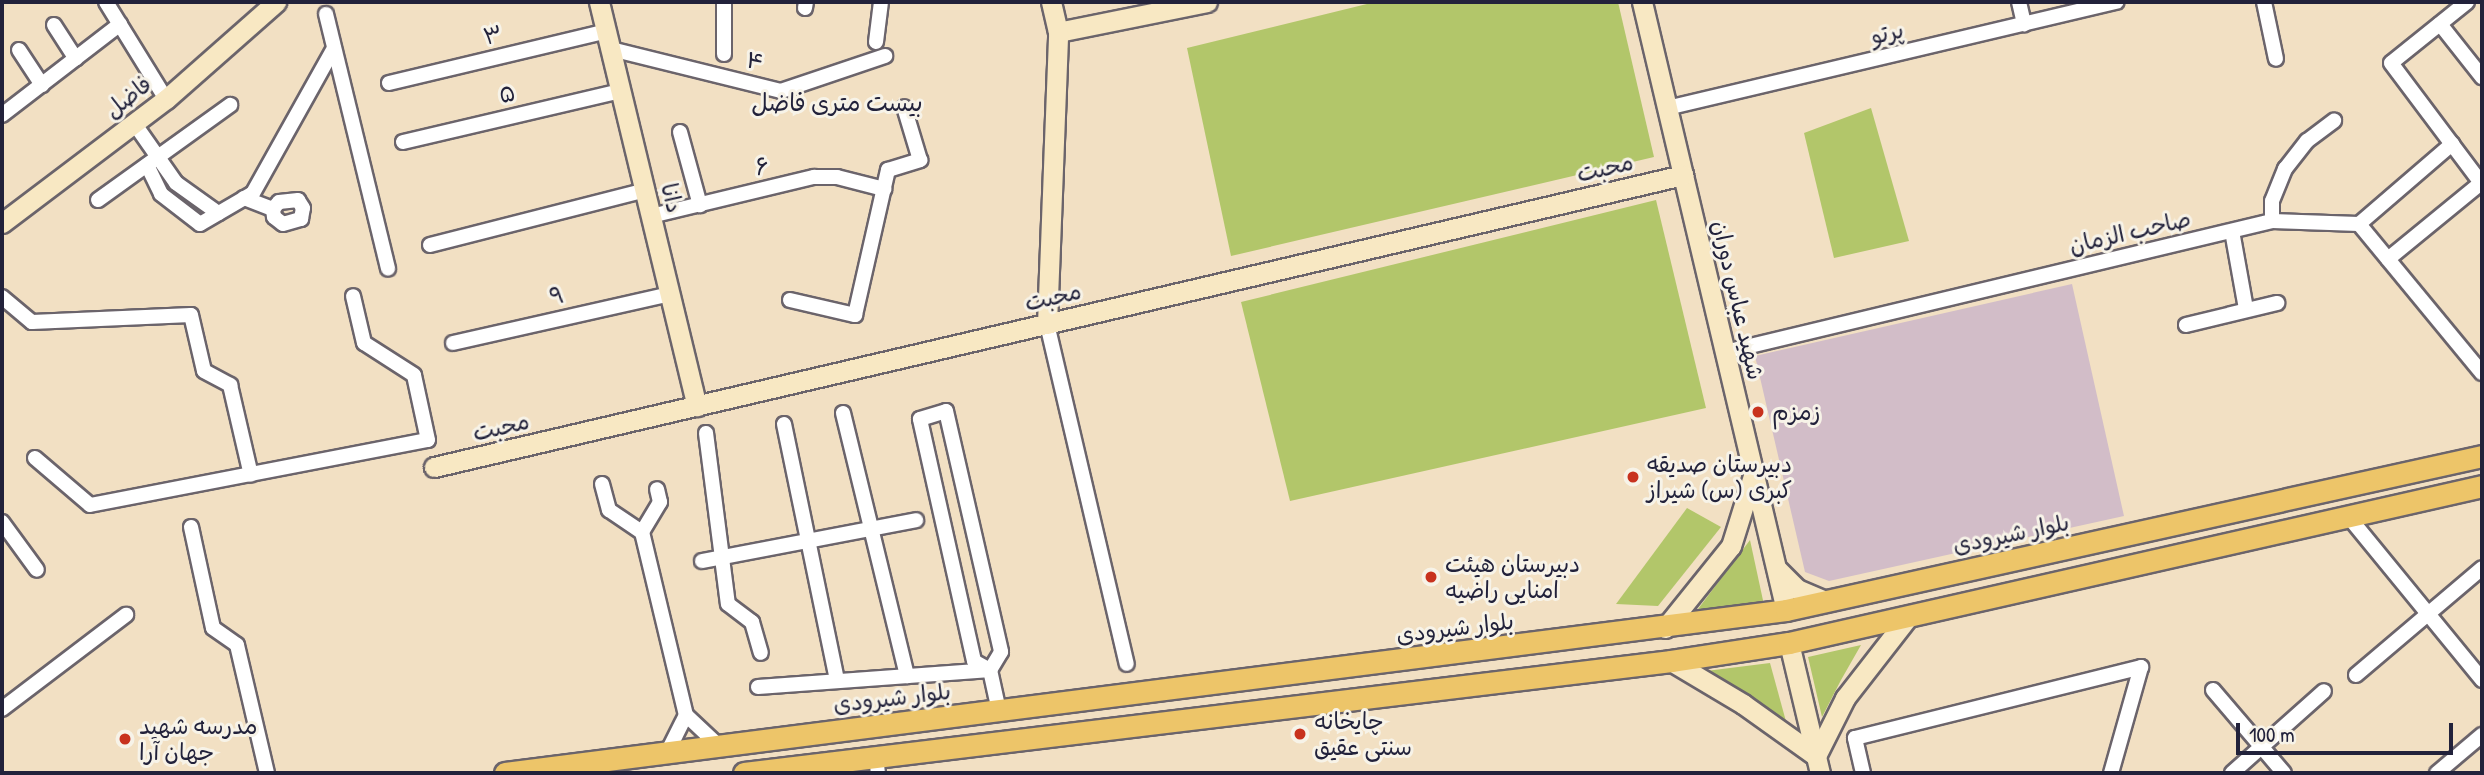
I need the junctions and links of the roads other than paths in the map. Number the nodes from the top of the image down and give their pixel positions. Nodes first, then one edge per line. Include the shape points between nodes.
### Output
1 (106, 2) edge
2 (276, 2) edge
3 (599, 2) edge
4 (723, 2) edge
5 (881, 2) edge
6 (1051, 2) edge
7 (1207, 2) edge
8 (1642, 2) edge
9 (2019, 2) edge
10 (2117, 2) edge
11 (2264, 2) edge
12 (2467, 2) edge
13 (2087, 5) edge
14 (1175, 6) edge
15 (326, 14) dead end
16 (54, 24) dead end
17 (120, 24) junction
18 (2024, 24) junction
19 (2440, 24) junction
20 (1058, 32) junction
21 (609, 40) junction
22 (876, 42) dead end
23 (334, 48) junction
24 (19, 50) dead end
25 (723, 54) dead end
26 (885, 56) dead end
27 (76, 59) junction
28 (2276, 59) dead end
29 (2482, 77) edge
30 (389, 83) dead end
31 (43, 85) junction
32 (621, 91) junction
33 (166, 99) junction
34 (230, 105) dead end
35 (904, 107) dead end
36 (1667, 108) junction
37 (2, 113) edge
38 (2334, 121) dead end
39 (134, 123) junction
40 (680, 132) dead end
41 (403, 142) dead end
42 (2452, 144) junction
43 (153, 161) junction
44 (1683, 175) junction
45 (2482, 183) edge
46 (884, 189) junction
47 (645, 190) junction
48 (244, 198) junction
49 (98, 200) dead end
50 (700, 205) junction
51 (273, 209) dead end
52 (218, 213) junction
53 (652, 216) junction
54 (2272, 221) junction
55 (2, 222) edge
56 (2359, 223) junction
57 (2232, 230) junction
58 (429, 245) dead end
59 (2388, 259) junction
60 (388, 269) dead end
61 (670, 293) junction
62 (353, 296) dead end
63 (2, 297) edge
64 (790, 300) dead end
65 (2277, 303) dead end
66 (2246, 310) junction
67 (1047, 324) junction
68 (2186, 325) dead end
69 (453, 343) dead end
70 (1725, 352) junction
71 (2482, 373) edge
72 (697, 406) junction
73 (844, 413) dead end
74 (784, 425) dead end
75 (706, 433) dead end
76 (2482, 456) edge
77 (35, 458) dead end
78 (434, 467) dead end
79 (251, 475) junction
80 (1753, 475) junction
81 (602, 484) dead end
82 (2482, 486) edge
83 (657, 489) dead end
84 (2254, 508) junction
85 (2348, 516) junction
86 (916, 520) dead end
87 (2, 522) edge
88 (191, 527) dead end
89 (871, 528) junction
90 (642, 533) junction
91 (2260, 536) junction
92 (808, 540) junction
93 (720, 558) junction
94 (702, 561) dead end
95 (1775, 567) junction
96 (2482, 568) edge
97 (37, 570) dead end
98 (1825, 601) junction
99 (1786, 610) junction
100 (2427, 614) junction
101 (125, 615) dead end
102 (1908, 617) junction
103 (1665, 628) junction
104 (1789, 643) junction
105 (761, 653) dead end
106 (1671, 661) junction
107 (1127, 664) dead end
108 (990, 670) junction
109 (1299, 674) junction
110 (2356, 675) dead end
111 (907, 676) junction
112 (1272, 677) junction
113 (2482, 680) edge
114 (837, 681) junction
115 (758, 687) dead end
116 (2213, 690) dead end
117 (2324, 691) dead end
118 (1304, 705) junction
119 (1278, 708) junction
120 (2, 709) edge
121 (999, 711) junction
122 (686, 715) junction
123 (2482, 735) edge
124 (719, 746) junction
125 (2262, 747) junction
126 (667, 753) junction
127 (877, 765) edge
128 (1818, 765) edge
129 (267, 773) edge
130 (505, 773) edge
131 (744, 773) edge
132 (1863, 773) edge
133 (2111, 773) edge
134 (2232, 773) edge
135 (2284, 773) edge
136 (2437, 773) edge

1 - 17 street
2 - 33 street, فاضل
3 - 21 street, دانا
4 - 25 street
5 - 22 street
6 - 20 street
7 - 14 street
8 - 36 street, شهید عباس دوران
9 - 18 street
10 - 13 street, پرتو
11 - 28 street
12 - 19 street
13 - 18 street, پرتو
14 - 20 street
15 - 23 street
16 - 27 street
17 - 27 street
17 - 33 street
18 - 36 street, پرتو
19 - 29 street
19 - 42 street via 2391,63
20 - 67 street
21 - 26 street, ۴ via 780,91
21 - 30 street, ۳
21 - 32 street, دانا
23 - 48 street via 253,193
23 - 60 street
24 - 31 street
27 - 31 street
31 - 37 street
32 - 41 street, ۵
32 - 47 street, دانا
33 - 39 street, فاضل
34 - 43 street
35 - 46 street via 920,160 888,170
36 - 44 street, شهید عباس دوران
38 - 54 street via 2307,142 2286,169 2272,201
39 - 43 street
39 - 55 street, فاضل
40 - 50 street
42 - 45 street
42 - 56 street
43 - 49 street
43 - 52 street via 183,190
43 - 52 street via 161,194 200,224
44 - 67 street, محبت
44 - 70 street, شهید عباس دوران
45 - 59 street
46 - 50 street, ۶ via 837,177 814,177
46 - 64 street via 855,315
47 - 53 street, دانا
47 - 58 street
48 - 51 street
48 - 52 street
50 - 53 street, ۶
53 - 61 street, دانا
54 - 56 street, صاحب الزمان
54 - 57 street, صاحب الزمان
56 - 59 street
57 - 66 street
57 - 70 street, صاحب الزمان
59 - 71 street
61 - 69 street, ۹
61 - 72 street, دانا
62 - 79 street via 364,343 414,375 428,439
63 - 79 street via 32,323 191,315 204,371 230,385
65 - 66 street
66 - 68 street
67 - 72 street, محبت
67 - 107 street
70 - 80 street, شهید عباس دوران
72 - 78 street, محبت
73 - 89 street
74 - 92 street
75 - 93 street
76 - 84 main road, بلوار شیرودی
77 - 79 street via 90,505
80 - 95 street, شهید عباس دوران
80 - 103 street via 1731,546
81 - 90 street via 609,510
82 - 85 main road
83 - 90 street via 660,502
84 - 91 main road
84 - 98 main road, بلوار شیرودی
85 - 91 main road
85 - 100 street
86 - 89 street
87 - 97 street
88 - 129 street via 213,628 237,645
89 - 92 street
89 - 111 street
90 - 122 street
91 - 102 main road
92 - 93 street
92 - 114 street
93 - 94 street
93 - 105 street via 728,604 752,622
95 - 98 street via 1797,589
95 - 99 street, شهید عباس دوران
96 - 100 street
98 - 99 main road, بلوار شیرودی
99 - 103 main road, بلوار شیرودی
100 - 110 street
100 - 113 street
101 - 120 street
102 - 104 main road
102 - 128 street via 1845,698
103 - 109 main road, بلوار شیرودی
104 - 106 main road
104 - 128 street
106 - 118 main road
106 - 128 street via 1743,704
108 - 108 street via 1000,652 946,411 920,419 974,661
108 - 111 street
108 - 121 street
109 - 112 main road, بلوار شیرودی
109 - 118 main road via 1297,690
111 - 114 street
112 - 119 main road via 1280,691
112 - 121 main road, بلوار شیرودی
114 - 115 street
116 - 125 street
117 - 125 street
118 - 119 main road
119 - 127 main road
121 - 124 main road, بلوار شیرودی
122 - 124 street
122 - 126 street
123 - 136 street
124 - 126 main road, بلوار شیرودی
125 - 134 street
125 - 135 street
126 - 130 main road, بلوار شیرودی
127 - 131 main road
132 - 133 street via 1855,738 2141,667

